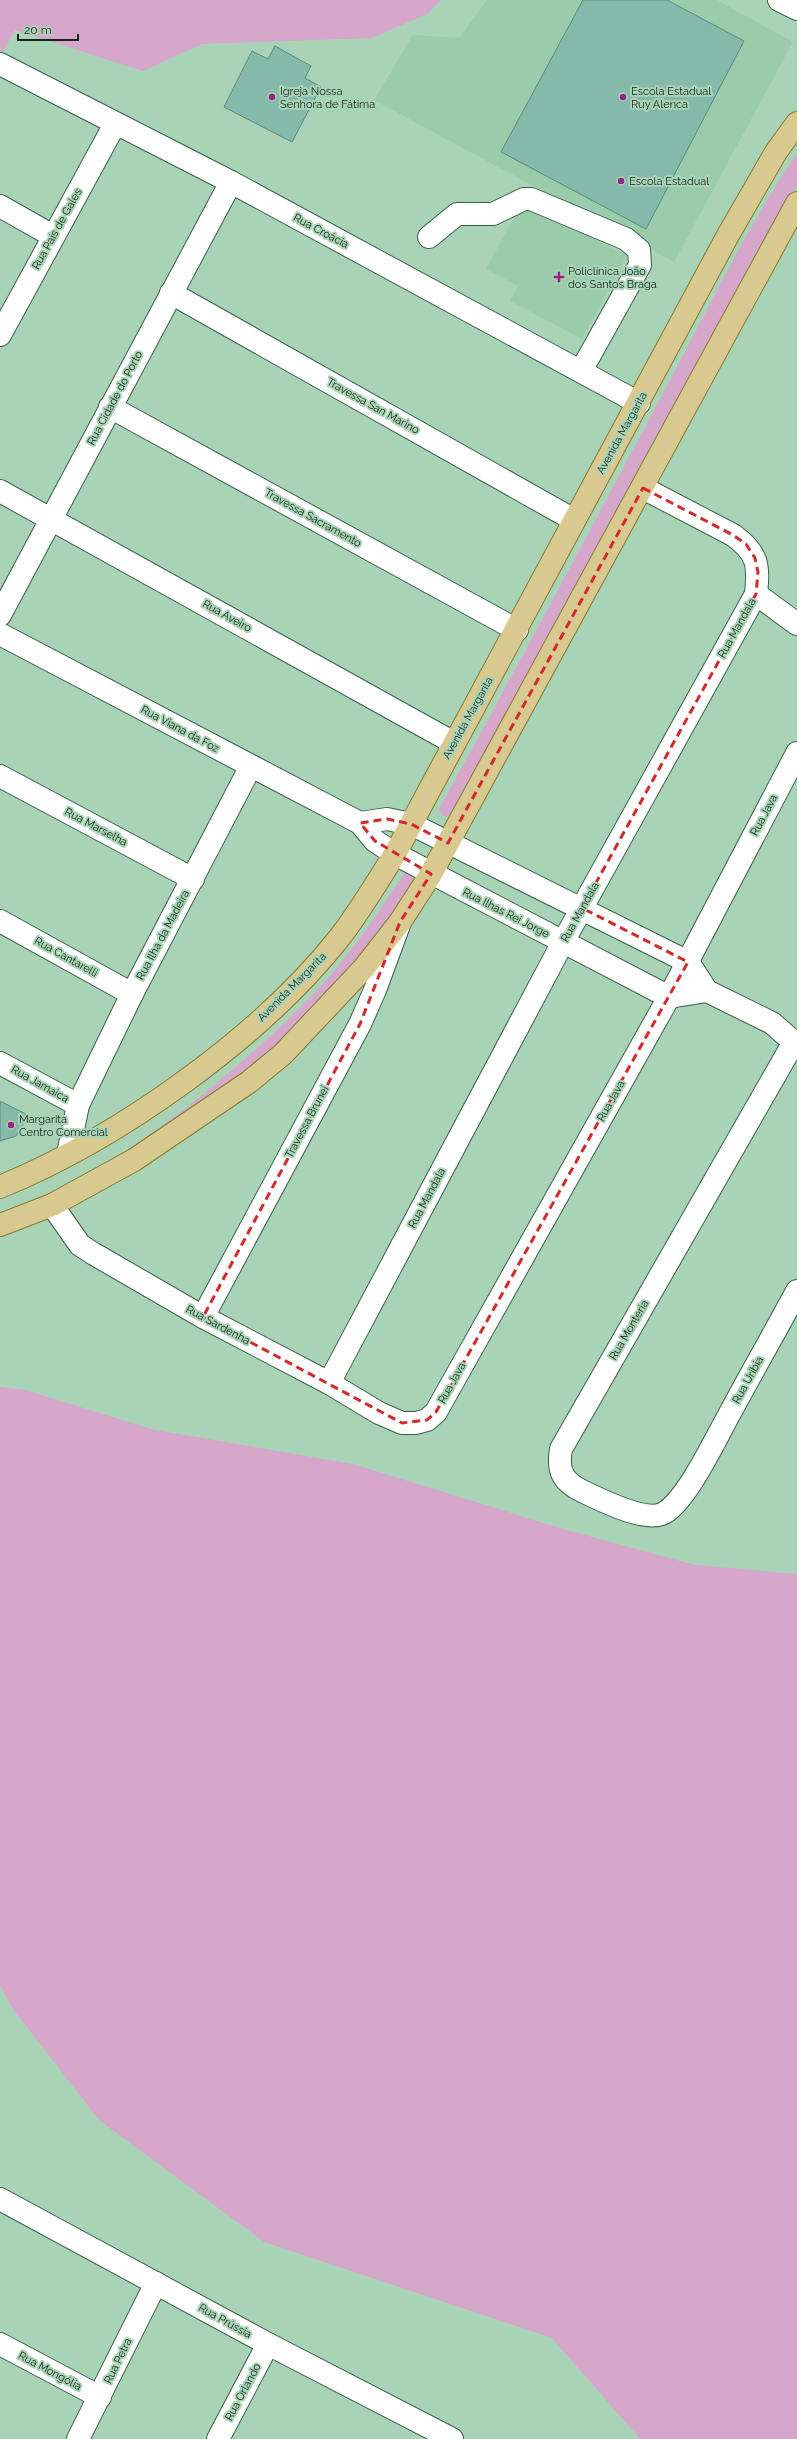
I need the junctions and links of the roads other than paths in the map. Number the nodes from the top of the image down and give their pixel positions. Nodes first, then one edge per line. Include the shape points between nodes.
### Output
1 (780, 0) edge
2 (797, 9) edge
3 (0, 64) edge
4 (797, 123) edge
5 (115, 124) junction
6 (231, 182) junction
7 (797, 203) edge
8 (0, 206) edge
9 (53, 236) junction
10 (429, 237) dead end
11 (171, 293) junction
12 (0, 335) edge
13 (581, 371) junction
14 (639, 402) junction
15 (110, 407) junction
16 (643, 488) junction
17 (0, 491) edge
18 (51, 518) junction
19 (574, 520) junction
20 (756, 594) junction
21 (0, 615) edge
22 (797, 624) edge
23 (517, 630) junction
24 (0, 634) edge
25 (454, 742) junction
26 (797, 753) edge
27 (251, 766) junction
28 (0, 776) edge
29 (360, 824) junction
30 (411, 824) junction
31 (448, 843) junction
32 (395, 854) junction
33 (431, 874) junction
34 (193, 879) junction
35 (582, 908) junction
36 (0, 921) edge
37 (400, 922) junction
38 (563, 942) junction
39 (688, 962) junction
40 (707, 991) junction
41 (132, 994) junction
42 (669, 997) junction
43 (796, 1044) edge
44 (0, 1063) edge
45 (78, 1105) junction
46 (68, 1154) junction
47 (0, 1187) edge
48 (52, 1205) junction
49 (0, 1225) edge
50 (797, 1291) edge
51 (203, 1317) junction
52 (329, 1383) junction
53 (402, 1423) joint
54 (699, 1470) joint
55 (0, 2199) edge
56 (156, 2283) junction
57 (0, 2344) edge
58 (268, 2344) junction
59 (100, 2398) junction
60 (78, 2439) edge
61 (218, 2439) edge
62 (452, 2439) edge

1 - 2 street
3 - 5 street, Rua Croácia
4 - 14 main road, Avenida Margarita via 776,152 727,237
5 - 6 street, Rua Croácia
5 - 9 street, Rua País de Gales
6 - 11 street, Rua Cidade do Porto
6 - 13 street, Rua Croácia
7 - 16 main road
8 - 9 street
9 - 12 street, Rua País de Gales
10 - 13 street via 457,214 493,214 524,199 531,199 626,239 639,250 640,265
11 - 15 street, Rua Cidade do Porto
11 - 19 street, Travessa San Marino
13 - 14 street, Rua Croácia
14 - 19 main road, Avenida Margarita
15 - 18 street, Rua Cidade do Porto
15 - 23 street, Travessa Sacramento
16 - 20 street, Rua Mandala via 734,535 746,544 755,558 758,572
16 - 31 main road
17 - 18 street, Rua Aveiro
18 - 21 street, Rua Cidade do Porto
18 - 25 street, Rua Aveiro
19 - 23 main road, Avenida Margarita
20 - 22 street
20 - 35 street, Rua Mandala
23 - 25 main road, Avenida Margarita
24 - 27 street, Rua Viana da Foz
25 - 30 main road, Avenida Margarita
26 - 39 street, Rua Java
27 - 29 street, Rua Viana da Foz
27 - 34 street, Rua Ilha da Madeira
28 - 34 street, Rua Marselha
29 - 30 street via 388,818
29 - 32 street, Rua Viana da Foz via 375,841
30 - 31 street
30 - 32 main road, Avenida Margarita
31 - 33 main road
31 - 35 street
32 - 33 street, Rua Ilhas Rei Jorge
32 - 46 main road, Avenida Margarita via 340,936 315,966 246,1033 182,1082
33 - 37 main road
33 - 38 street, Rua Ilhas Rei Jorge
34 - 41 street, Rua Ilha da Madeira
35 - 38 street, Rua Mandala
35 - 39 street
36 - 41 street, Rua Cantarelli
37 - 48 main road via 364,968 337,997 283,1054 250,1082 134,1160
37 - 51 street, Travessa Brunei via 360,1024
38 - 42 street, Rua Ilhas Rei Jorge
38 - 52 street, Rua Mandala
39 - 40 street
39 - 42 street, Rua Java
40 - 42 street
40 - 43 street via 772,1023
41 - 45 street, Rua Ilha da Madeira
42 - 53 street, Rua Java via 436,1412 427,1420
43 - 54 street, Rua Monteria via 579,1416 562,1449 559,1465 563,1477 573,1486 626,1510 648,1516 663,1514 674,1504
44 - 45 street, Rua Jamaica
45 - 46 street, Rua Jamaica
46 - 47 main road, Avenida Margarita
48 - 49 main road
48 - 51 street, Rua Sardenha via 80,1245
50 - 54 street, Rua Uribia
51 - 52 street, Rua Sardenha
52 - 53 street, Rua Sardenha via 379,1413
55 - 56 street, Rua Prússia
56 - 58 street, Rua Prússia
56 - 59 street, Rua Petra
57 - 59 street, Rua Mongólia
58 - 61 street, Rua Orlando
58 - 62 street, Rua Prússia
59 - 60 street, Rua Petra

